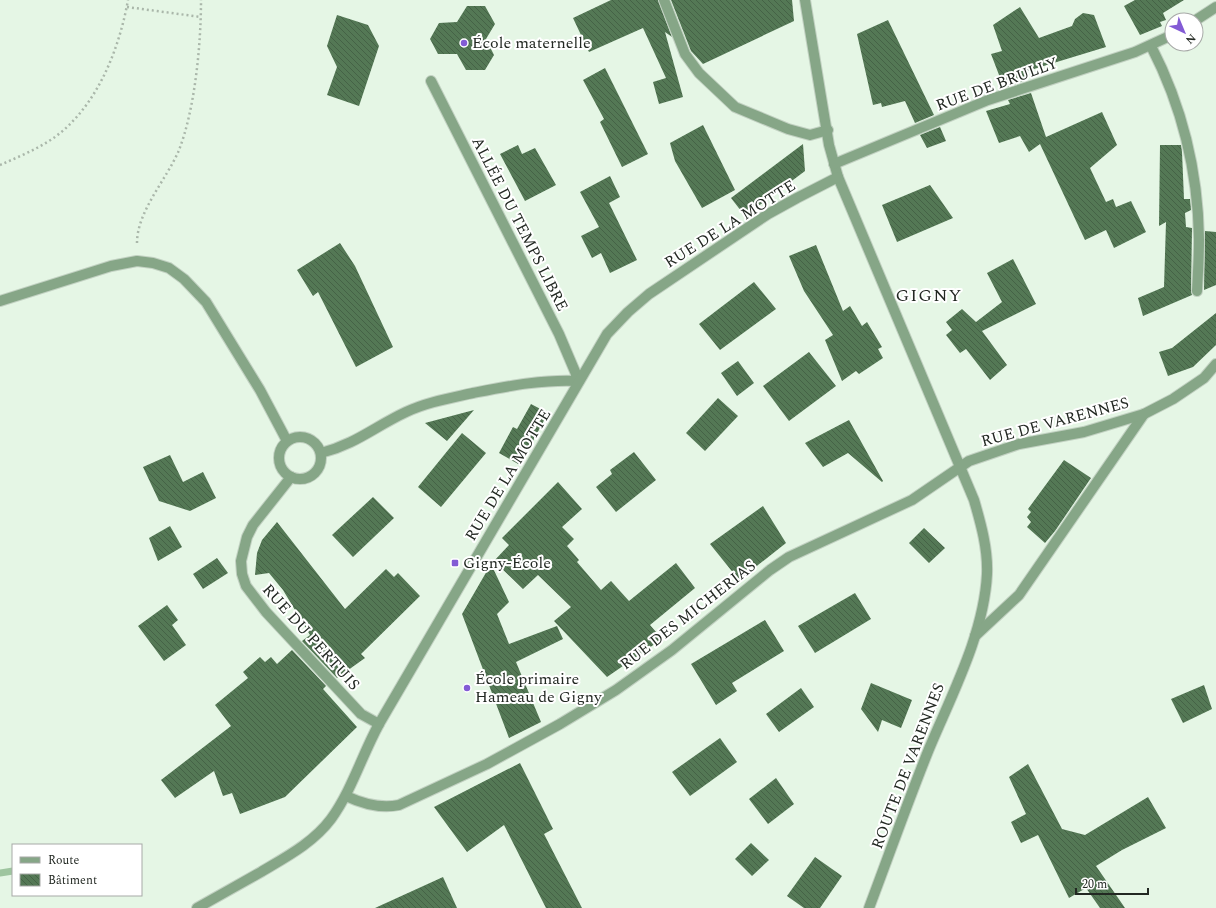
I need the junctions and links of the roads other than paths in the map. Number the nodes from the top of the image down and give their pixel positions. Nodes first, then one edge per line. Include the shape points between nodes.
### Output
1 (664, 0) edge
2 (805, 0) edge
3 (1216, 7) edge
4 (1204, 15) edge
5 (1164, 39) edge
6 (1152, 46) junction
7 (432, 81) dead end
8 (828, 130) junction
9 (834, 164) junction
10 (838, 177) junction
11 (1197, 290) dead end
12 (0, 301) edge
13 (1216, 364) edge
14 (579, 381) junction
15 (1144, 414) junction
16 (287, 441) junction
17 (321, 453) junction
18 (960, 467) junction
19 (292, 477) junction
20 (976, 636) junction
21 (379, 724) junction
22 (346, 796) junction
23 (197, 908) edge
24 (869, 908) edge

1 - 8 street via 686,54 699,73 735,107 788,129 810,135
2 - 8 street
3 - 4 street
5 - 6 street, RUE DE BRULLY
6 - 9 street, RUE DE BRULLY via 988,100
6 - 11 street via 1166,74 1179,110 1188,146 1196,194 1199,240
7 - 14 street, ALLÉE DU TEMPS LIBRE via 559,334
8 - 9 street
9 - 10 street
10 - 14 street, RUE DE LA MOTTE via 768,214 649,294 607,334
10 - 18 street
12 - 16 street via 111,266 137,261 168,268 184,279 206,302 260,390
13 - 15 street, RUE DE VARENNES via 1204,378
14 - 17 street via 556,380 521,384 432,403 407,411 342,447
14 - 21 street, RUE DE LA MOTTE via 550,435
15 - 18 street, RUE DE VARENNES via 1084,432 1019,444 969,461
15 - 20 street via 1019,596
16 - 17 street via 298,437 310,439 315,442
16 - 19 street via 281,450 279,460 283,470
17 - 19 street via 320,465 314,474 303,479
18 - 20 street via 974,500 986,550 987,574
18 - 22 street, RUE DES MICHERIAS via 912,500 789,557 672,650 616,690 487,764 399,805 385,808
19 - 21 street, RUE DU PERTUIS via 253,525 247,537 241,561 246,586 266,612 361,714
20 - 24 street, ROUTE DE VARENNES via 926,757
21 - 22 street, RUE DE LA MOTTE
22 - 23 street, RUE DE LA MOTTE via 330,820 312,840 291,855

